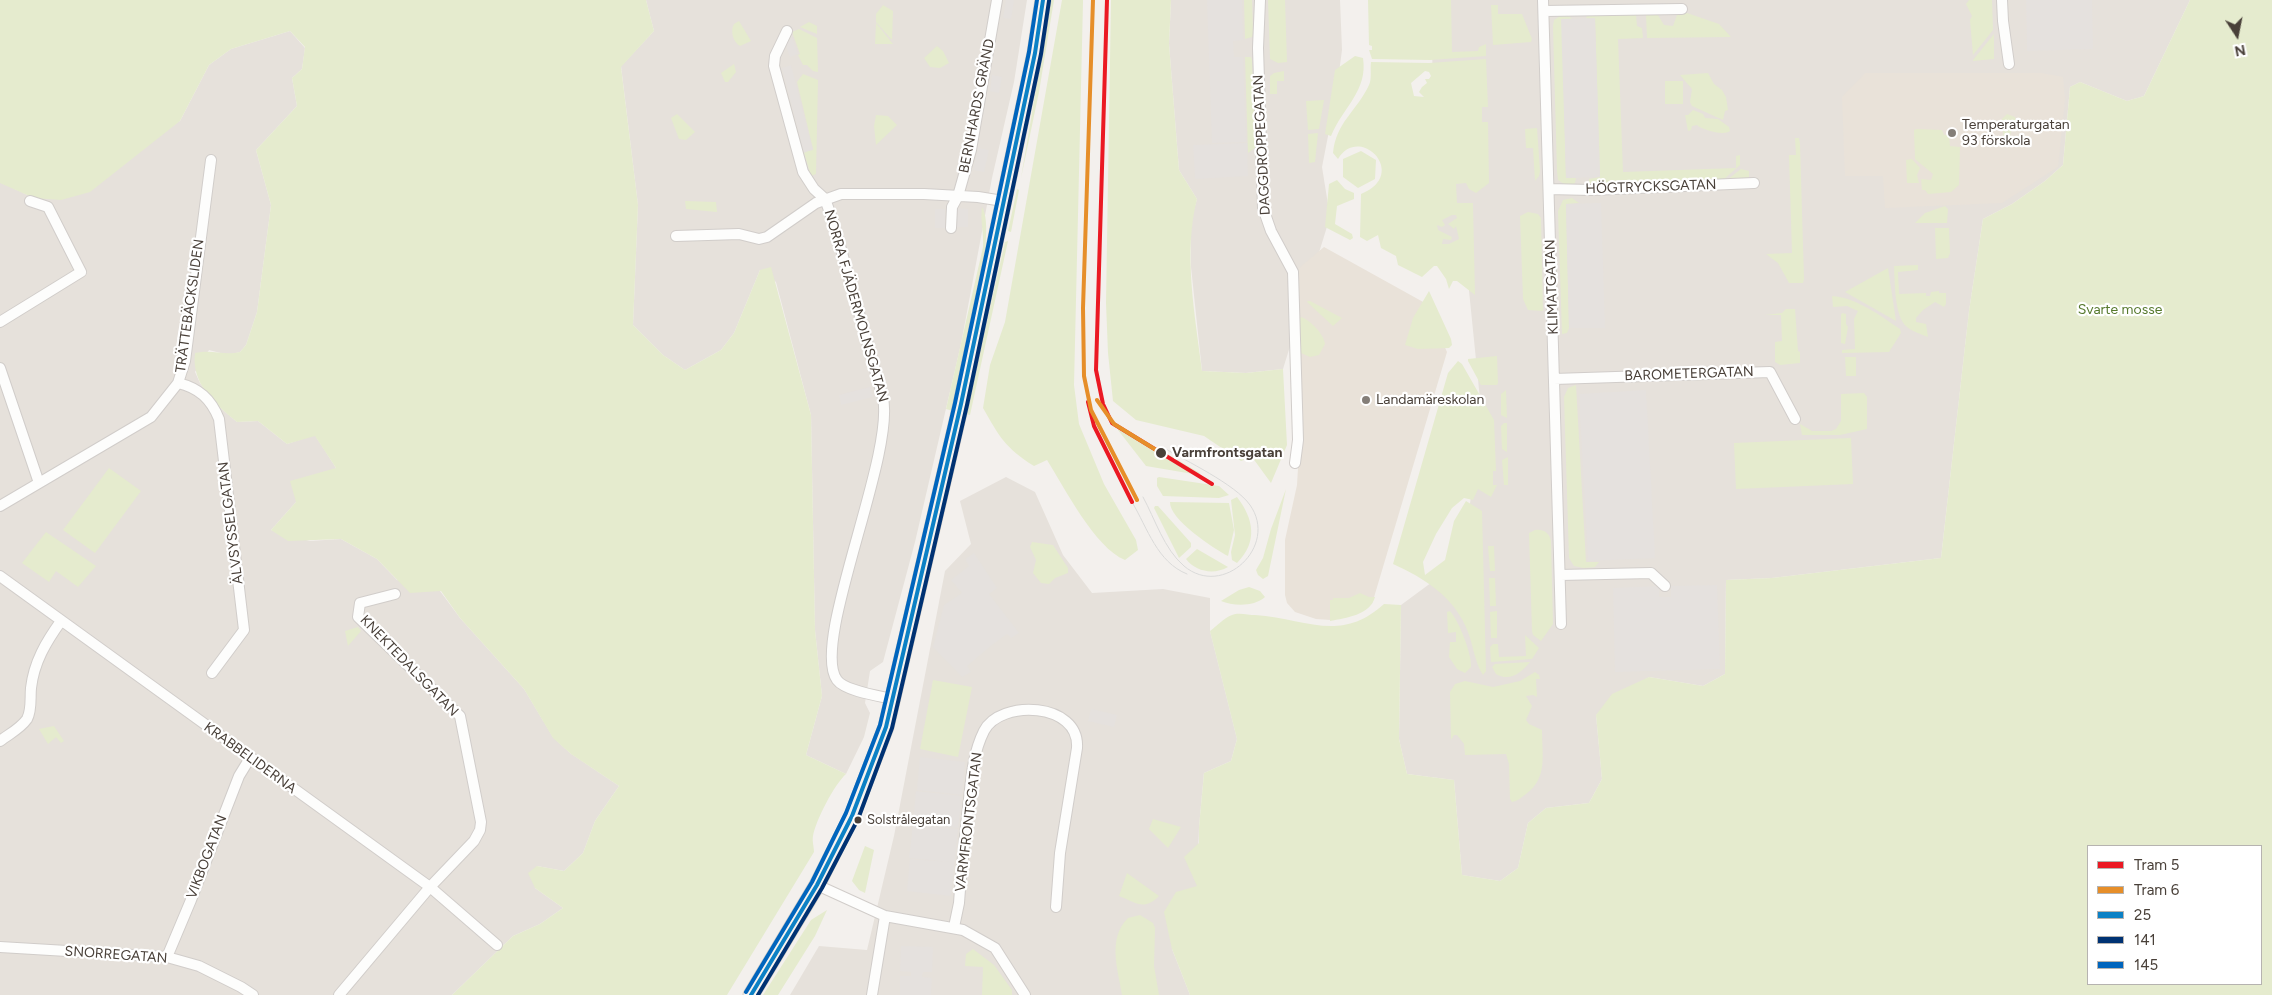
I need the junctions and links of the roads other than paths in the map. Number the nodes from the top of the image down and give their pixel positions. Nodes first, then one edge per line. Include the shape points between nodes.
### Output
1 (997, 0) edge
2 (1043, 0) edge
3 (1260, 0) edge
4 (1543, 0) edge
5 (2002, 0) edge
6 (1682, 9) dead end
7 (1544, 11) junction
8 (787, 31) dead end
9 (2009, 64) dead end
10 (211, 160) dead end
11 (1754, 183) dead end
12 (1549, 189) junction
13 (958, 196) junction
14 (825, 199) junction
15 (30, 200) dead end
16 (1003, 201) junction
17 (951, 228) dead end
18 (676, 236) dead end
19 (0, 322) edge
20 (0, 368) edge
21 (1554, 379) junction
22 (178, 383) junction
23 (1795, 419) dead end
24 (1294, 462) dead end
25 (39, 483) junction
26 (0, 506) edge
27 (1560, 575) junction
28 (0, 576) edge
29 (1665, 586) dead end
30 (395, 594) dead end
31 (62, 621) junction
32 (1561, 624) dead end
33 (212, 673) dead end
34 (893, 699) junction
35 (0, 742) edge
36 (250, 758) junction
37 (817, 885) junction
38 (430, 887) junction
39 (1056, 907) dead end
40 (885, 916) junction
41 (954, 927) junction
42 (496, 945) dead end
43 (0, 947) edge
44 (167, 957) junction
45 (253, 995) edge
46 (339, 995) edge
47 (751, 995) edge
48 (872, 995) edge
49 (1025, 995) edge

1 - 13 street, BERNHARDS GRÄND via 971,150
2 - 16 street
3 - 24 street, DAGGDROPPEGATAN via 1258,48 1263,208 1271,232 1293,272 1298,440
4 - 7 street, KLIMATGATAN
5 - 9 street
6 - 7 street
7 - 12 street, KLIMATGATAN
8 - 14 street, NORRA FJÄDERMOLNSGATAN via 775,56 774,66 803,172
10 - 22 street, TRÄTTEBÄCKSLIDEN via 185,361
11 - 12 street, HÖGTRYCKSGATAN
12 - 21 street, KLIMATGATAN
13 - 14 street via 841,194
13 - 16 street
13 - 17 street via 952,207
14 - 18 street via 768,238 739,234
14 - 34 street, NORRA FJÄDERMOLNSGATAN via 883,398 885,416 849,565 830,663 844,687
15 - 19 street via 48,207 82,272
16 - 34 street via 962,404
20 - 25 street
21 - 23 street, BAROMETERGATAN via 1770,372
21 - 27 street, KLIMATGATAN
22 - 25 street, TRÄTTEBÄCKSLIDEN via 151,417
22 - 33 street, ÄLVSYSSELGATAN via 196,389 206,397 218,419 244,630
25 - 26 street, TRÄTTEBÄCKSLIDEN
27 - 29 street via 1651,573
27 - 32 street, KLIMATGATAN
28 - 31 street, KRABBELIDERNA
30 - 38 street, KNEKTEDALSGATAN via 360,604 358,617 460,716 479,807 480,830 474,841
31 - 35 street via 37,662 28,716
31 - 36 street, KRABBELIDERNA
34 - 37 street via 886,727 852,816
36 - 38 street, KRABBELIDERNA
36 - 44 street, VIKBOGATAN via 238,776
37 - 40 street
37 - 47 street
38 - 42 street, KRABBELIDERNA
38 - 46 street
39 - 41 street, VARMFRONTSGATAN via 1076,735 1068,721 1052,713 1039,710 1012,712 986,728 974,754
40 - 41 street
40 - 48 street
41 - 49 street via 995,948
43 - 44 street, SNORREGATAN
44 - 45 street, SNORREGATAN via 199,966

